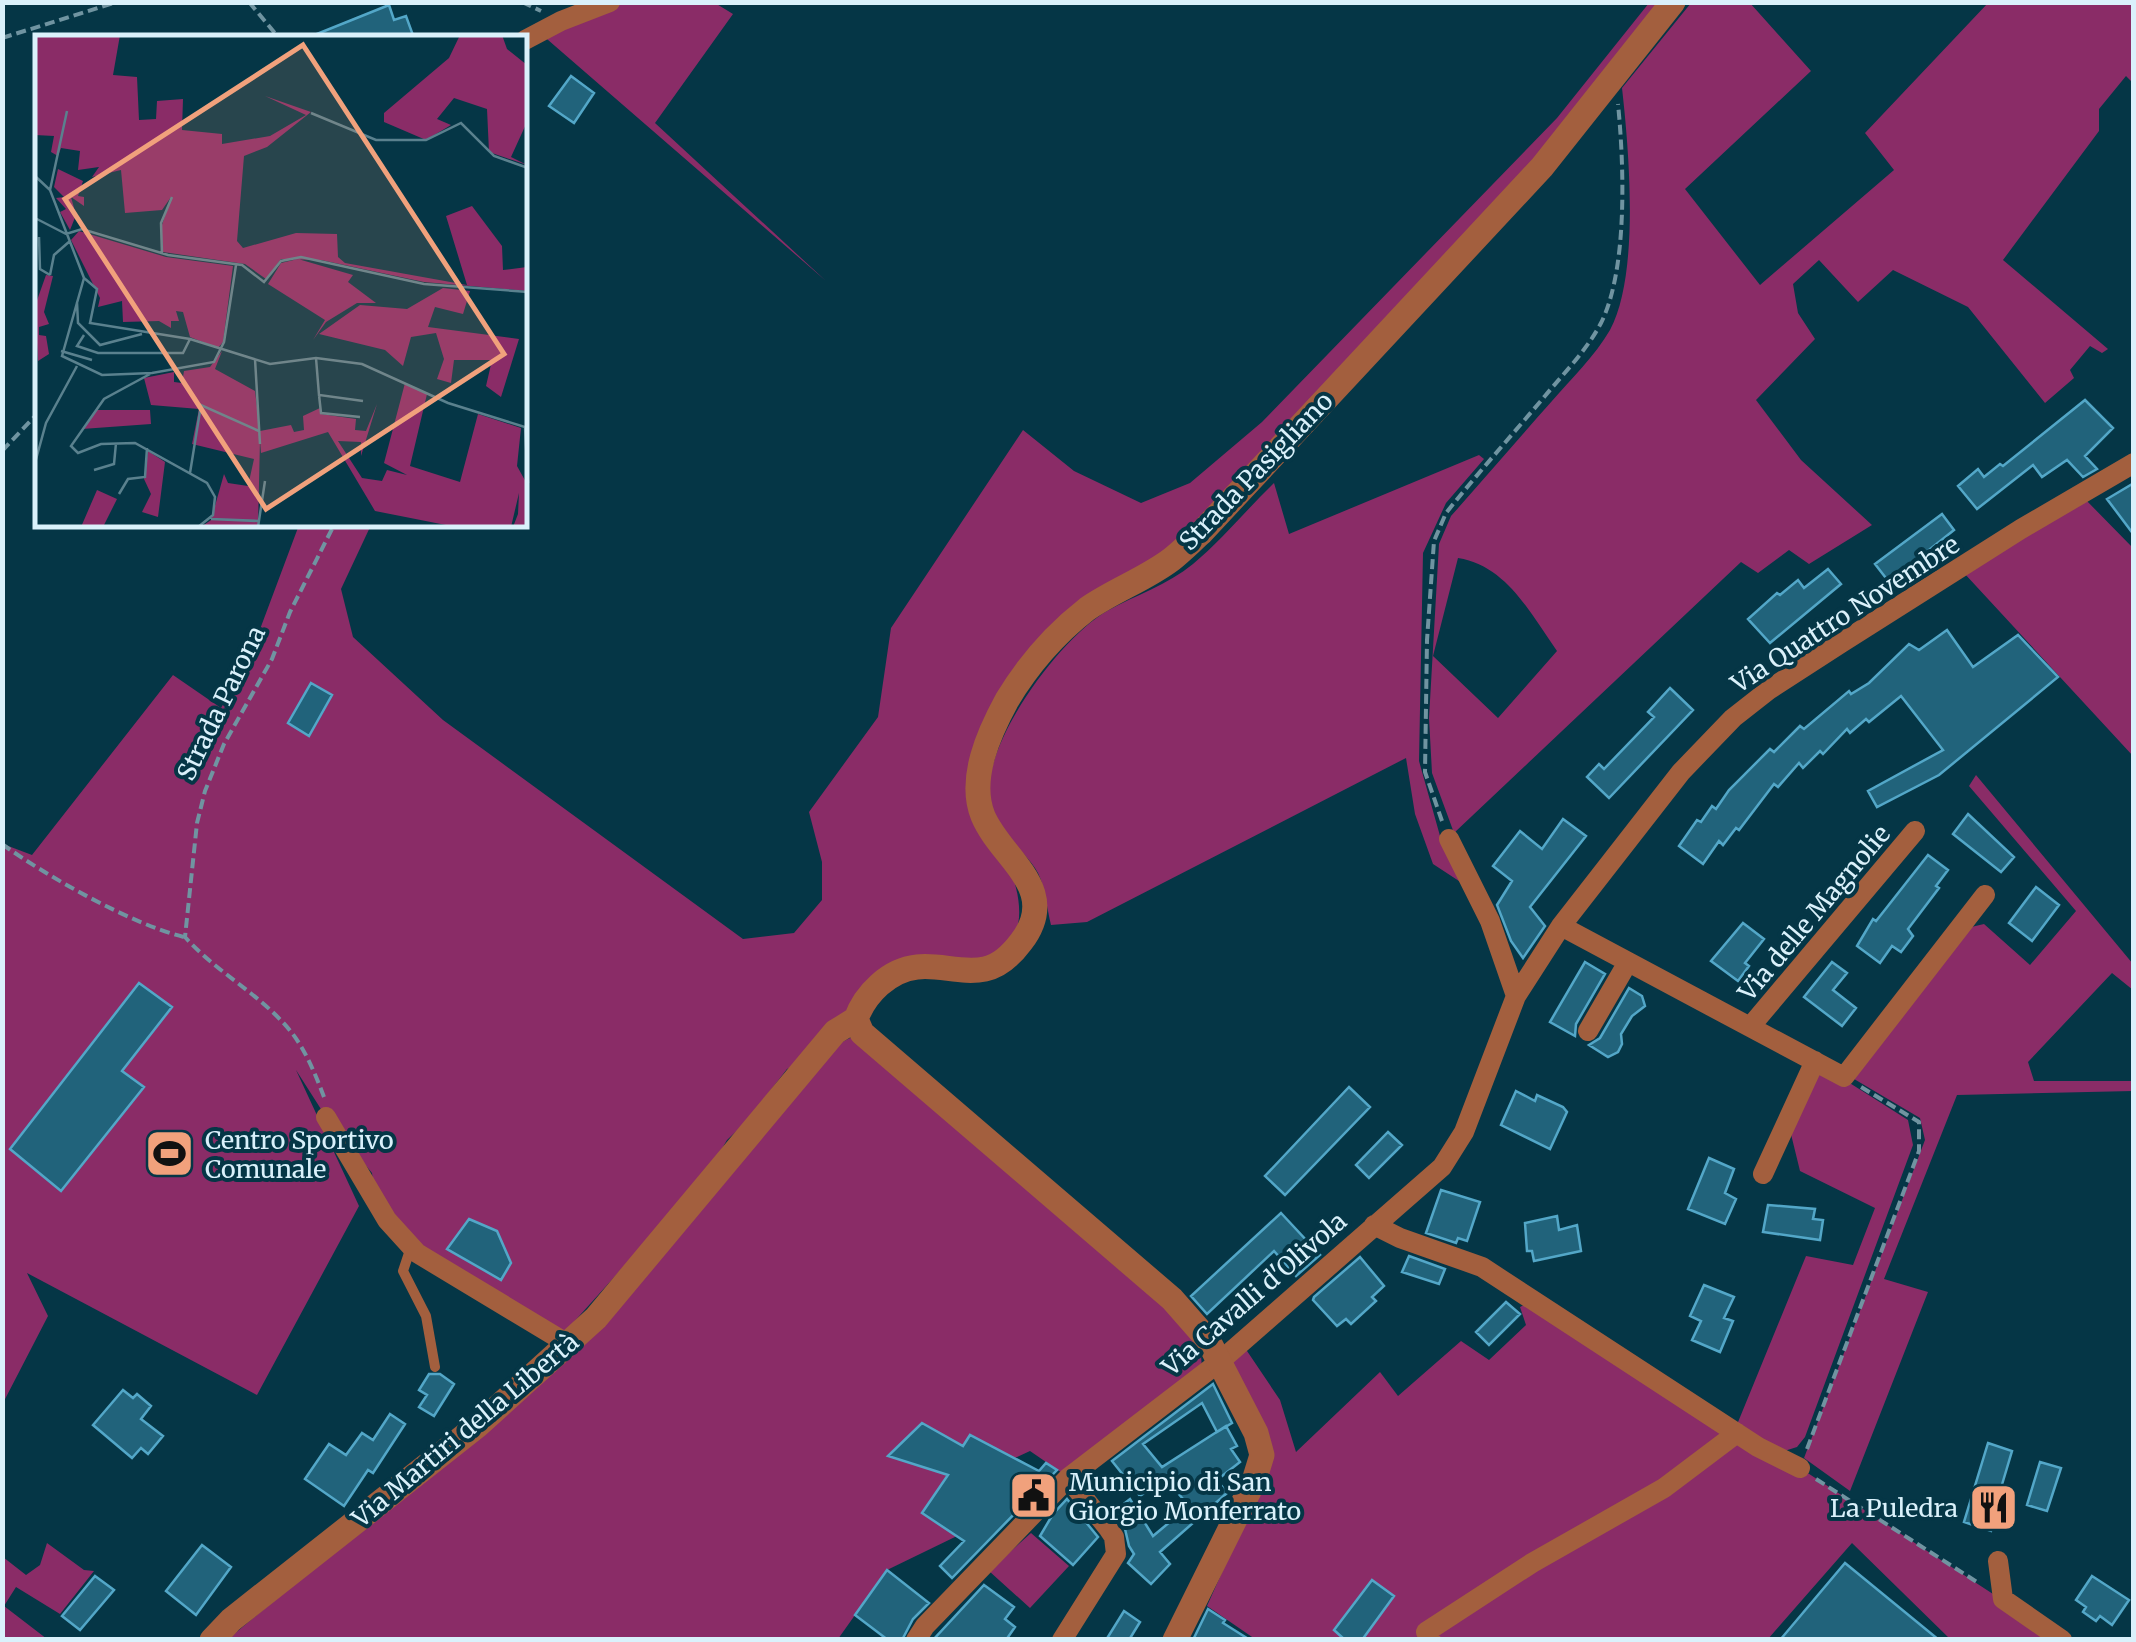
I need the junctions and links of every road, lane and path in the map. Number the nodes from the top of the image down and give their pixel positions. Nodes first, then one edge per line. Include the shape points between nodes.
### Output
1 (117, 2) edge
2 (248, 2) edge
3 (610, 2) edge
4 (1672, 2) edge
5 (277, 35) edge
6 (2, 38) edge
7 (528, 38) edge
8 (1616, 76) junction
9 (35, 416) edge
10 (2, 450) edge
11 (2134, 463) edge
12 (332, 528) edge
13 (1916, 831) dead end
14 (1449, 840) joint
15 (2, 844) edge
16 (1986, 895) dead end
17 (1561, 926) junction
18 (185, 937) junction
19 (1628, 962) junction
20 (1516, 996) junction
21 (856, 1019) junction
22 (1750, 1027) junction
23 (1588, 1031) dead end
24 (1815, 1062) junction
25 (1844, 1076) junction
26 (326, 1117) joint
27 (1763, 1174) dead end
28 (1374, 1225) junction
29 (411, 1247) junction
30 (568, 1344) junction
31 (1218, 1363) junction
32 (435, 1367) dead end
33 (1737, 1434) junction
34 (1800, 1468) junction
35 (1068, 1478) junction
36 (1998, 1562) dead end
37 (2003, 1599) junction
38 (212, 1640) edge
39 (916, 1640) edge
40 (1062, 1640) edge
41 (1175, 1640) edge
42 (1431, 1640) edge
43 (2062, 1640) edge

1 - 6 path
2 - 5 path
3 - 7 street
4 - 8 street, Strada Pasigliano
8 - 14 path via 1620,230 1600,324 1446,513 1434,541 1425,772
8 - 21 street, Strada Pasigliano via 1542,167 1201,533 1171,560 1090,607 1042,652 1006,702 978,788 987,824 1028,878 1034,898 1024,938 988,969 917,967 894,974 864,1001
9 - 10 path
11 - 17 street, Via Quattro Novembre via 1842,642 1734,718 1680,772
12 - 18 path, Strada Parona via 205,791
13 - 22 street, Via delle Magnolie
14 - 20 street via 1490,921
15 - 18 path via 158,931
16 - 25 street
17 - 19 street, Via delle Magnolie
17 - 20 street, Via Quattro Novembre
18 - 26 path via 293,1034
19 - 22 street, Via delle Magnolie
19 - 23 street
20 - 28 street, Via Cavalli d'Olivola via 1453,1152
21 - 30 street, Via Martiri della Libertà via 835,1032
21 - 31 street via 862,1034 1172,1299 1208,1340
22 - 24 street, Via delle Magnolie
24 - 25 street, Via delle Magnolie
24 - 27 street
25 - 34 path via 1919,1122 1919,1151
26 - 29 street via 386,1220
28 - 31 street, Via Cavalli d'Olivola
28 - 33 street via 1482,1267
29 - 30 street
29 - 32 lane via 403,1271 426,1316
30 - 38 street, Via Martiri della Libertà
31 - 35 street, Via Cavalli d'Olivola
31 - 41 street via 1262,1456
33 - 34 street
33 - 42 street via 1664,1488 1426,1632
34 - 37 path
35 - 39 street, Via Cavalli d'Olivola
35 - 40 street via 1114,1537 1116,1554
36 - 37 street
37 - 43 street

